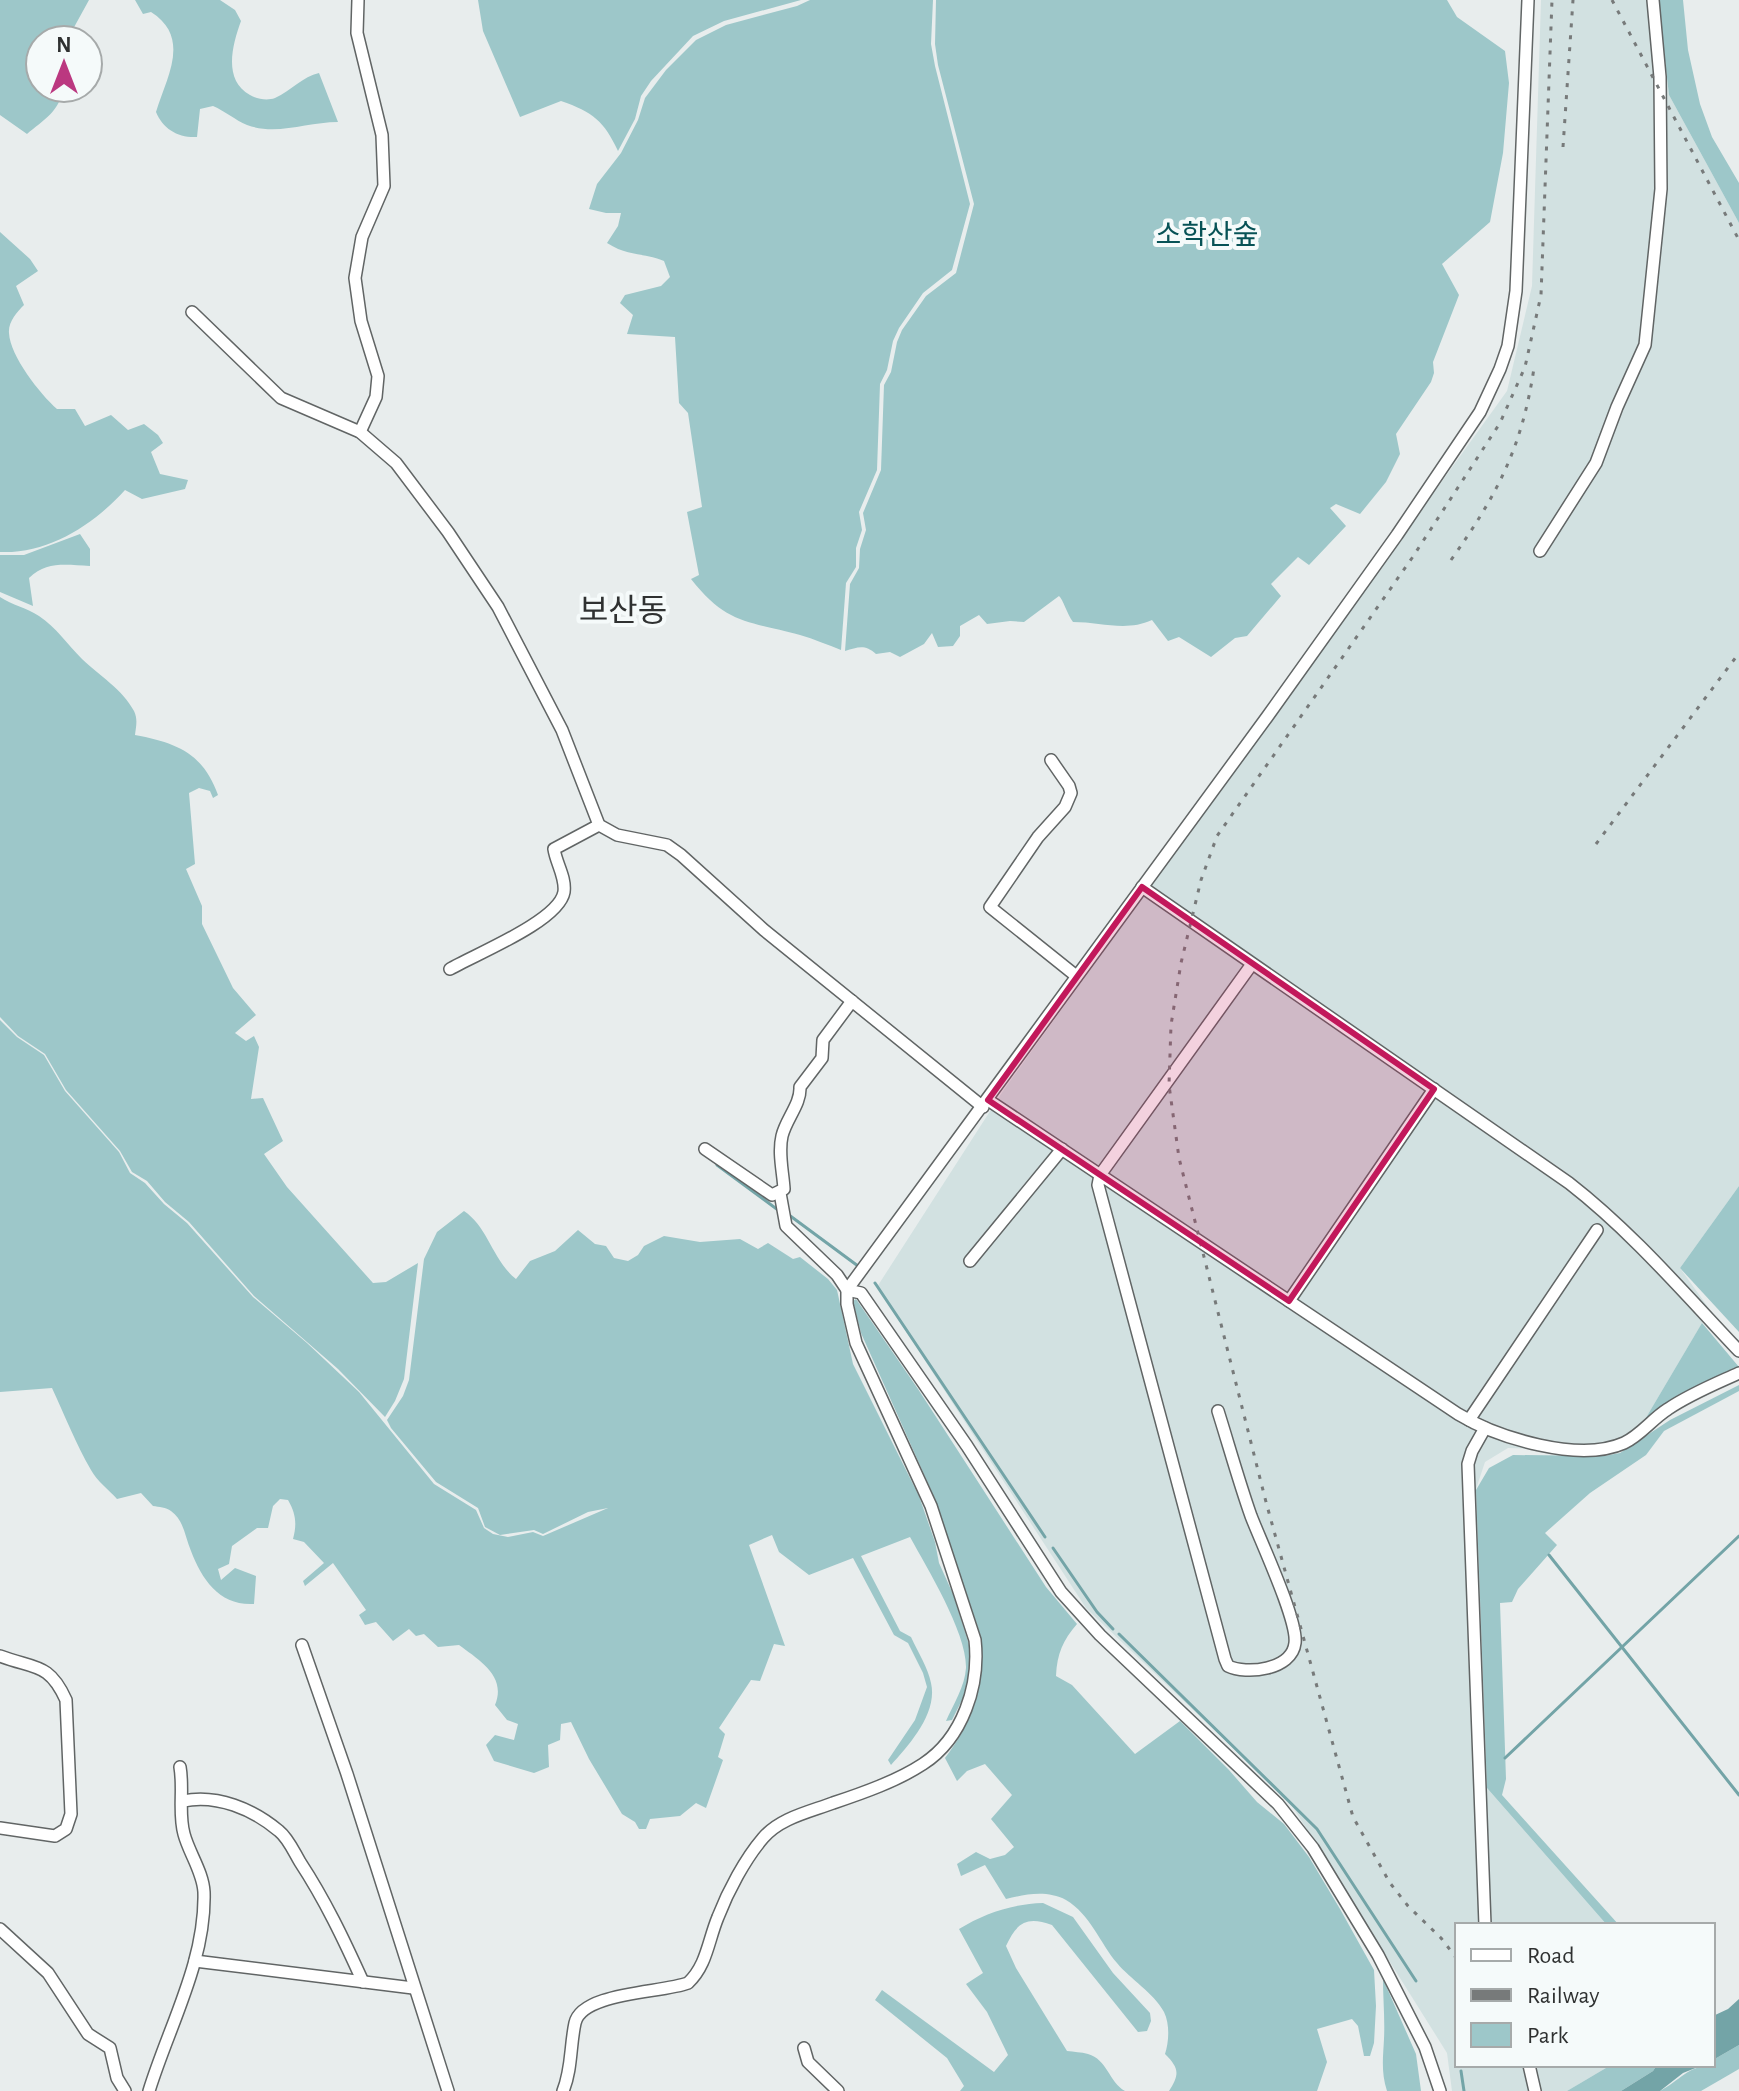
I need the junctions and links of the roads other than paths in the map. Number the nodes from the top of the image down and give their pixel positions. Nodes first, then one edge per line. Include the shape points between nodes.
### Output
1 (358, 0) edge
2 (1528, 0) edge
3 (1653, 0) edge
4 (192, 312) dead end
5 (360, 432) junction
6 (1540, 551) dead end
7 (1051, 760) dead end
8 (599, 825) junction
9 (1142, 887) junction
10 (1252, 964) junction
11 (450, 969) dead end
12 (1075, 975) junction
13 (852, 1001) junction
14 (1434, 1089) junction
15 (986, 1103) junction
16 (705, 1149) dead end
17 (1062, 1149) junction
18 (1100, 1175) junction
19 (782, 1205) junction
20 (1597, 1230) dead end
21 (970, 1261) dead end
22 (847, 1290) junction
23 (1289, 1301) junction
24 (1739, 1351) edge
25 (1739, 1373) edge
26 (1218, 1411) dead end
27 (1469, 1420) junction
28 (1485, 1428) junction
29 (302, 1645) dead end
30 (0, 1656) edge
31 (180, 1767) dead end
32 (183, 1801) junction
33 (0, 1828) edge
34 (1485, 1923) edge
35 (0, 1929) edge
36 (195, 1961) junction
37 (363, 1982) junction
38 (413, 1988) junction
39 (804, 2048) dead end
40 (1529, 2067) edge
41 (125, 2091) edge
42 (149, 2091) edge
43 (448, 2091) edge
44 (563, 2091) edge
45 (838, 2091) edge
46 (1440, 2091) edge
47 (1535, 2091) edge

1 - 5 street via 357,33 382,135 384,186 356,265 361,321 378,376 376,397
2 - 9 street via 1516,291 1500,369 1480,412 1397,535
3 - 6 street via 1661,189 1645,345 1596,463
4 - 5 street via 281,398
5 - 8 street via 396,463 498,607 557,719
7 - 12 street via 1071,793 990,907
8 - 11 street via 554,849 564,882 554,910
8 - 13 street via 674,850
9 - 10 street
9 - 12 street
10 - 14 street
10 - 18 street
12 - 15 street
13 - 15 street
13 - 19 street via 823,1040 822,1058 800,1087 782,1136
14 - 23 street
14 - 24 street via 1599,1207
15 - 17 street
15 - 22 street
16 - 19 street
17 - 18 street
17 - 21 street
18 - 23 street
18 - 26 street via 1101,1200 1225,1659 1235,1670 1252,1671 1289,1656 1296,1641
19 - 22 street via 786,1226
20 - 27 street
22 - 44 street via 856,1343 931,1506 975,1640 976,1672 966,1711 926,1762 803,1813 762,1838 718,1917 698,1974 676,1988 600,2001 579,2014
22 - 46 street via 861,1293 1061,1592 1278,1804 1313,1848 1378,1955 1425,2047
23 - 27 street
25 - 28 street via 1681,1400 1622,1444 1605,1448 1552,1446
27 - 28 street
28 - 34 street via 1468,1464
29 - 38 street
30 - 33 street via 44,1670 60,1687 66,1700 72,1804 66,1829 55,1836
31 - 32 street
32 - 36 street via 184,1836 204,1891
32 - 37 street via 204,1797 245,1809 282,1833 335,1921
35 - 41 street via 48,1973 88,2034 110,2048
36 - 37 street
36 - 42 street
37 - 38 street
38 - 43 street
39 - 45 street via 808,2062
40 - 47 street

